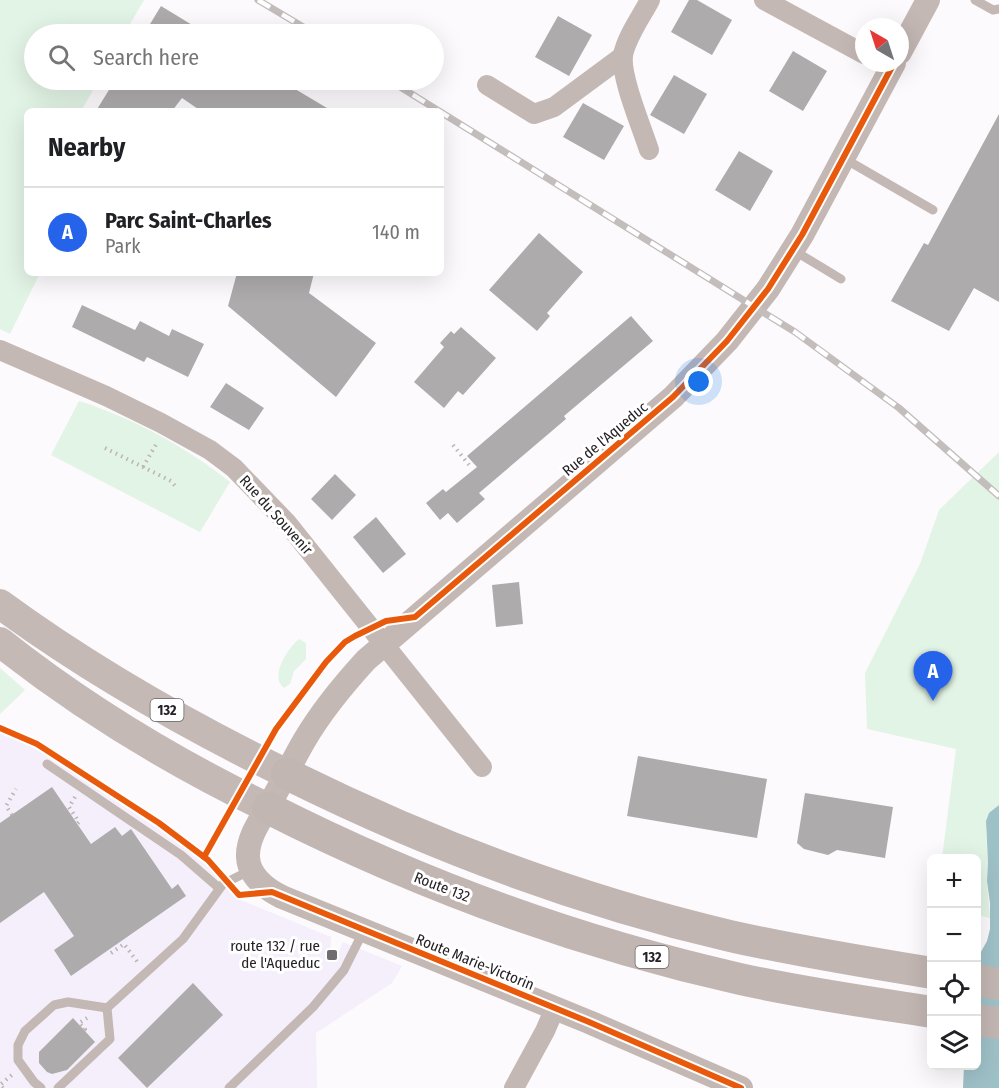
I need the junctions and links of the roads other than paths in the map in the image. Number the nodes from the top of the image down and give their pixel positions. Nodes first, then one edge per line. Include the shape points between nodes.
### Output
1 (650, 0) edge
2 (764, 0) edge
3 (928, 0) edge
4 (975, 0) edge
5 (995, 6) edge
6 (909, 33) edge
7 (855, 49) edge
8 (623, 56) junction
9 (887, 72) edge
10 (487, 85) dead end
11 (649, 150) dead end
12 (843, 158) junction
13 (933, 210) dead end
14 (793, 250) junction
15 (841, 279) dead end
16 (0, 350) edge
17 (0, 604) edge
18 (0, 642) edge
19 (383, 644) junction
20 (47, 765) dead end
21 (482, 767) dead end
22 (287, 774) junction
23 (268, 808) junction
24 (251, 870) junction
25 (219, 888) junction
26 (364, 930) junction
27 (927, 972) edge
28 (981, 981) edge
29 (999, 984) edge
30 (107, 1008) junction
31 (555, 1008) junction
32 (927, 1011) edge
33 (981, 1021) edge
34 (999, 1023) edge
35 (41, 1088) edge
36 (58, 1088) edge
37 (229, 1088) edge
38 (514, 1088) edge
39 (741, 1088) edge

1 - 8 street
2 - 7 street
3 - 6 street, Rue de l'Aqueduc
4 - 5 lane
8 - 10 street via 554,107 534,114
8 - 11 street
9 - 12 street, Rue de l'Aqueduc
12 - 13 lane
12 - 14 street, Rue de l'Aqueduc
14 - 15 lane
14 - 19 street, Rue de l'Aqueduc via 742,323 688,383
16 - 19 street, Rue du Souvenir via 106,396 198,442 223,459 287,523
17 - 22 main road, 132 via 127,687
18 - 23 main road, Route 132 / 132 via 116,724
19 - 21 street, Rue du Souvenir
19 - 22 street, Rue de l'Aqueduc via 331,703
20 - 25 lane via 173,849
22 - 23 street
22 - 27 highway, 132 via 488,862 587,897 730,936
23 - 24 street via 250,843
23 - 32 highway, Route 132 / 132 via 432,884 594,941 787,989
24 - 25 lane
24 - 26 street, Route Marie-Victorin via 264,886 282,897
25 - 30 lane via 183,939
26 - 31 street, Route Marie-Victorin
26 - 37 lane via 333,984
28 - 29 highway
30 - 35 lane via 68,1002 54,1005 25,1031 18,1045 18,1060
30 - 36 lane via 110,1039
31 - 38 street
31 - 39 street, Route Marie-Victorin
33 - 34 highway

